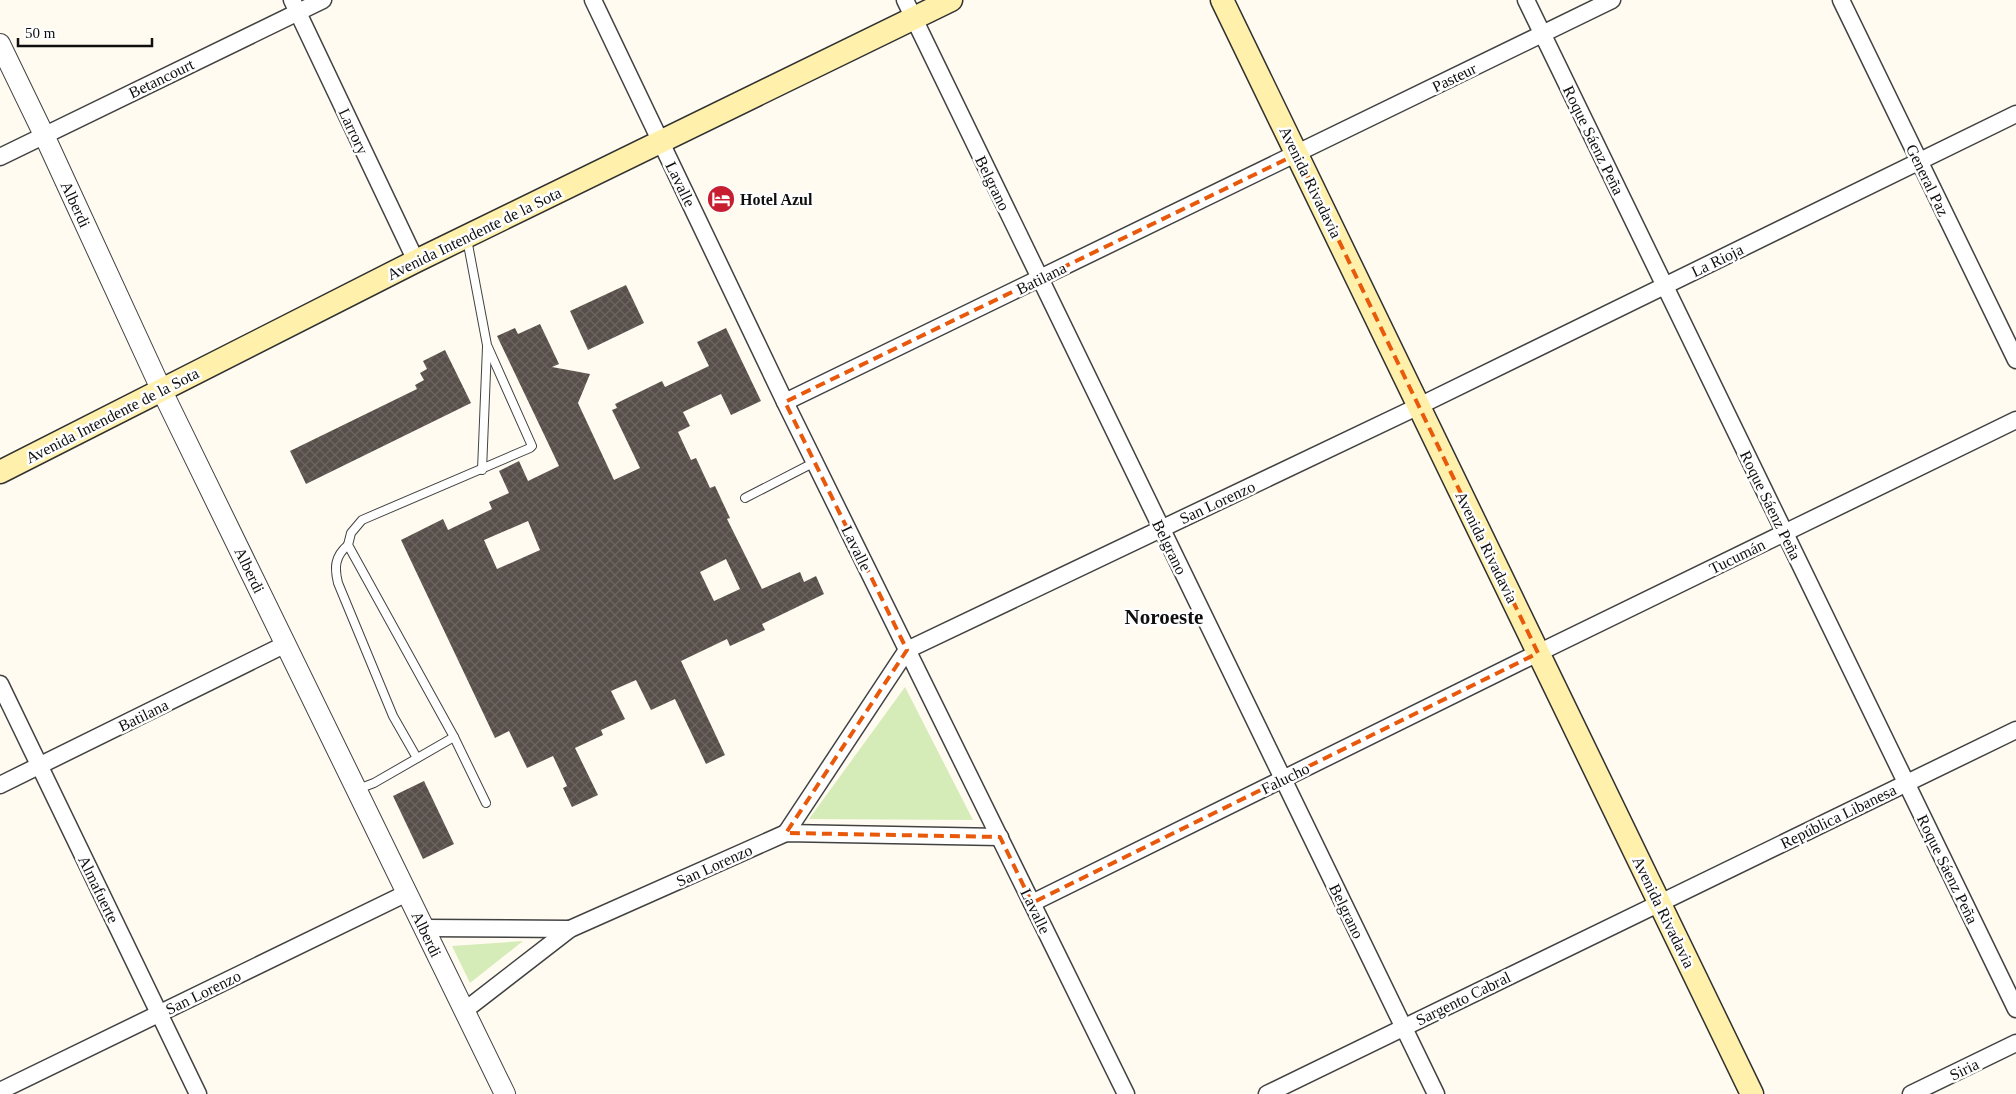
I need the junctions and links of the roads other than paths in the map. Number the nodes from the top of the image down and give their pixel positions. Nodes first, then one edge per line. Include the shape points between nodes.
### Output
1 (322, 0) edge
2 (593, 0) edge
3 (951, 0) edge
4 (1222, 0) edge
5 (1526, 0) edge
6 (1612, 0) edge
7 (1840, 0) edge
8 (295, 6) edge
9 (909, 9) edge
10 (1542, 34) junction
11 (0, 44) edge
12 (2016, 114) edge
13 (44, 135) junction
14 (661, 142) junction
15 (1297, 154) junction
16 (0, 157) edge
17 (1919, 161) junction
18 (467, 237) junction
19 (416, 262) junction
20 (1040, 278) junction
21 (1664, 286) junction
22 (487, 345) junction
23 (2016, 360) edge
24 (161, 389) junction
25 (785, 402) junction
26 (1419, 406) junction
27 (2016, 420) edge
28 (815, 462) junction
29 (482, 470) junction
30 (0, 472) edge
31 (745, 498) dead end
32 (1161, 528) junction
33 (1785, 533) junction
34 (348, 545) junction
35 (286, 644) junction
36 (907, 650) junction
37 (1538, 653) junction
38 (0, 684) edge
39 (2016, 730) edge
40 (454, 737) junction
41 (417, 758) junction
42 (39, 766) junction
43 (1283, 779) junction
44 (1906, 783) junction
45 (0, 785) edge
46 (356, 790) junction
47 (486, 803) dead end
48 (786, 833) junction
49 (1000, 838) junction
50 (407, 893) junction
51 (1659, 902) junction
52 (1032, 903) junction
53 (424, 928) junction
54 (570, 929) junction
55 (2016, 1009) edge
56 (464, 1011) junction
57 (159, 1014) junction
58 (1404, 1027) junction
59 (2016, 1043) edge
60 (0, 1091) edge
61 (198, 1094) edge
62 (505, 1094) edge
63 (1126, 1094) edge
64 (1267, 1094) edge
65 (1436, 1094) edge
66 (1752, 1094) edge
67 (1911, 1094) edge

1 - 8 street, Betancourt
2 - 14 street, Lavalle
3 - 9 main road, Avenida Intendente de la Sota
4 - 15 main road, Avenida Rivadavia
5 - 10 street, Roque Sáenz Peña
6 - 10 street, Pasteur
7 - 17 street, General Paz
8 - 13 street, Betancourt
8 - 19 street, Larrory
9 - 14 main road, Avenida Intendente de la Sota
9 - 20 street, Belgrano
10 - 15 street, Pasteur
10 - 21 street, Roque Sáenz Peña
11 - 13 street, Alberdi
12 - 17 street, La Rioja
13 - 16 street, Betancourt
13 - 24 street, Alberdi
14 - 18 main road, Avenida Intendente de la Sota
14 - 25 street, Lavalle
15 - 20 street, Batilana
15 - 26 main road, Avenida Rivadavia
17 - 21 street, La Rioja
17 - 23 street, General Paz
18 - 19 main road, Avenida Intendente de la Sota
18 - 22 lane
19 - 24 main road, Avenida Intendente de la Sota
20 - 25 street, Batilana
20 - 32 street, Belgrano
21 - 26 street, La Rioja
21 - 33 street, Roque Sáenz Peña
22 - 29 lane
22 - 29 lane via 532,446
24 - 30 main road, Avenida Intendente de la Sota
24 - 35 street, Alberdi
25 - 28 street, Lavalle
26 - 32 street, San Lorenzo
26 - 37 main road, Avenida Rivadavia
27 - 33 street, Tucumán
28 - 31 lane
28 - 36 street, Lavalle
29 - 34 lane via 362,520 351,533
32 - 36 street, San Lorenzo
32 - 43 street, Belgrano
33 - 37 street, Tucumán
33 - 44 street, Roque Sáenz Peña
34 - 40 lane
34 - 41 lane via 337,558 338,583 392,716
35 - 42 street, Batilana
35 - 46 street, Alberdi
36 - 48 street
36 - 49 street, Lavalle
37 - 43 street, Falucho
37 - 51 main road, Avenida Rivadavia
38 - 42 street, Almafuerte
39 - 44 street, República Libanesa
40 - 41 lane
40 - 47 lane
41 - 46 lane
42 - 45 street, Batilana
42 - 57 street, Almafuerte
43 - 52 street, Falucho
43 - 58 street, Belgrano
44 - 51 street, República Libanesa
44 - 55 street, Roque Sáenz Peña
46 - 50 street, Alberdi
48 - 49 street, San Lorenzo
48 - 54 street, San Lorenzo
49 - 52 street, Lavalle
50 - 53 street, Alberdi
50 - 57 street, San Lorenzo
51 - 58 street, Sargento Cabral
51 - 66 main road, Avenida Rivadavia
52 - 63 street, Lavalle
53 - 54 street
53 - 56 street, Alberdi
54 - 56 street, San Lorenzo
56 - 62 street, Alberdi
57 - 60 street, San Lorenzo
57 - 61 street, Almafuerte
58 - 64 street, Sargento Cabral
58 - 65 street, Belgrano
59 - 67 street, Siria

